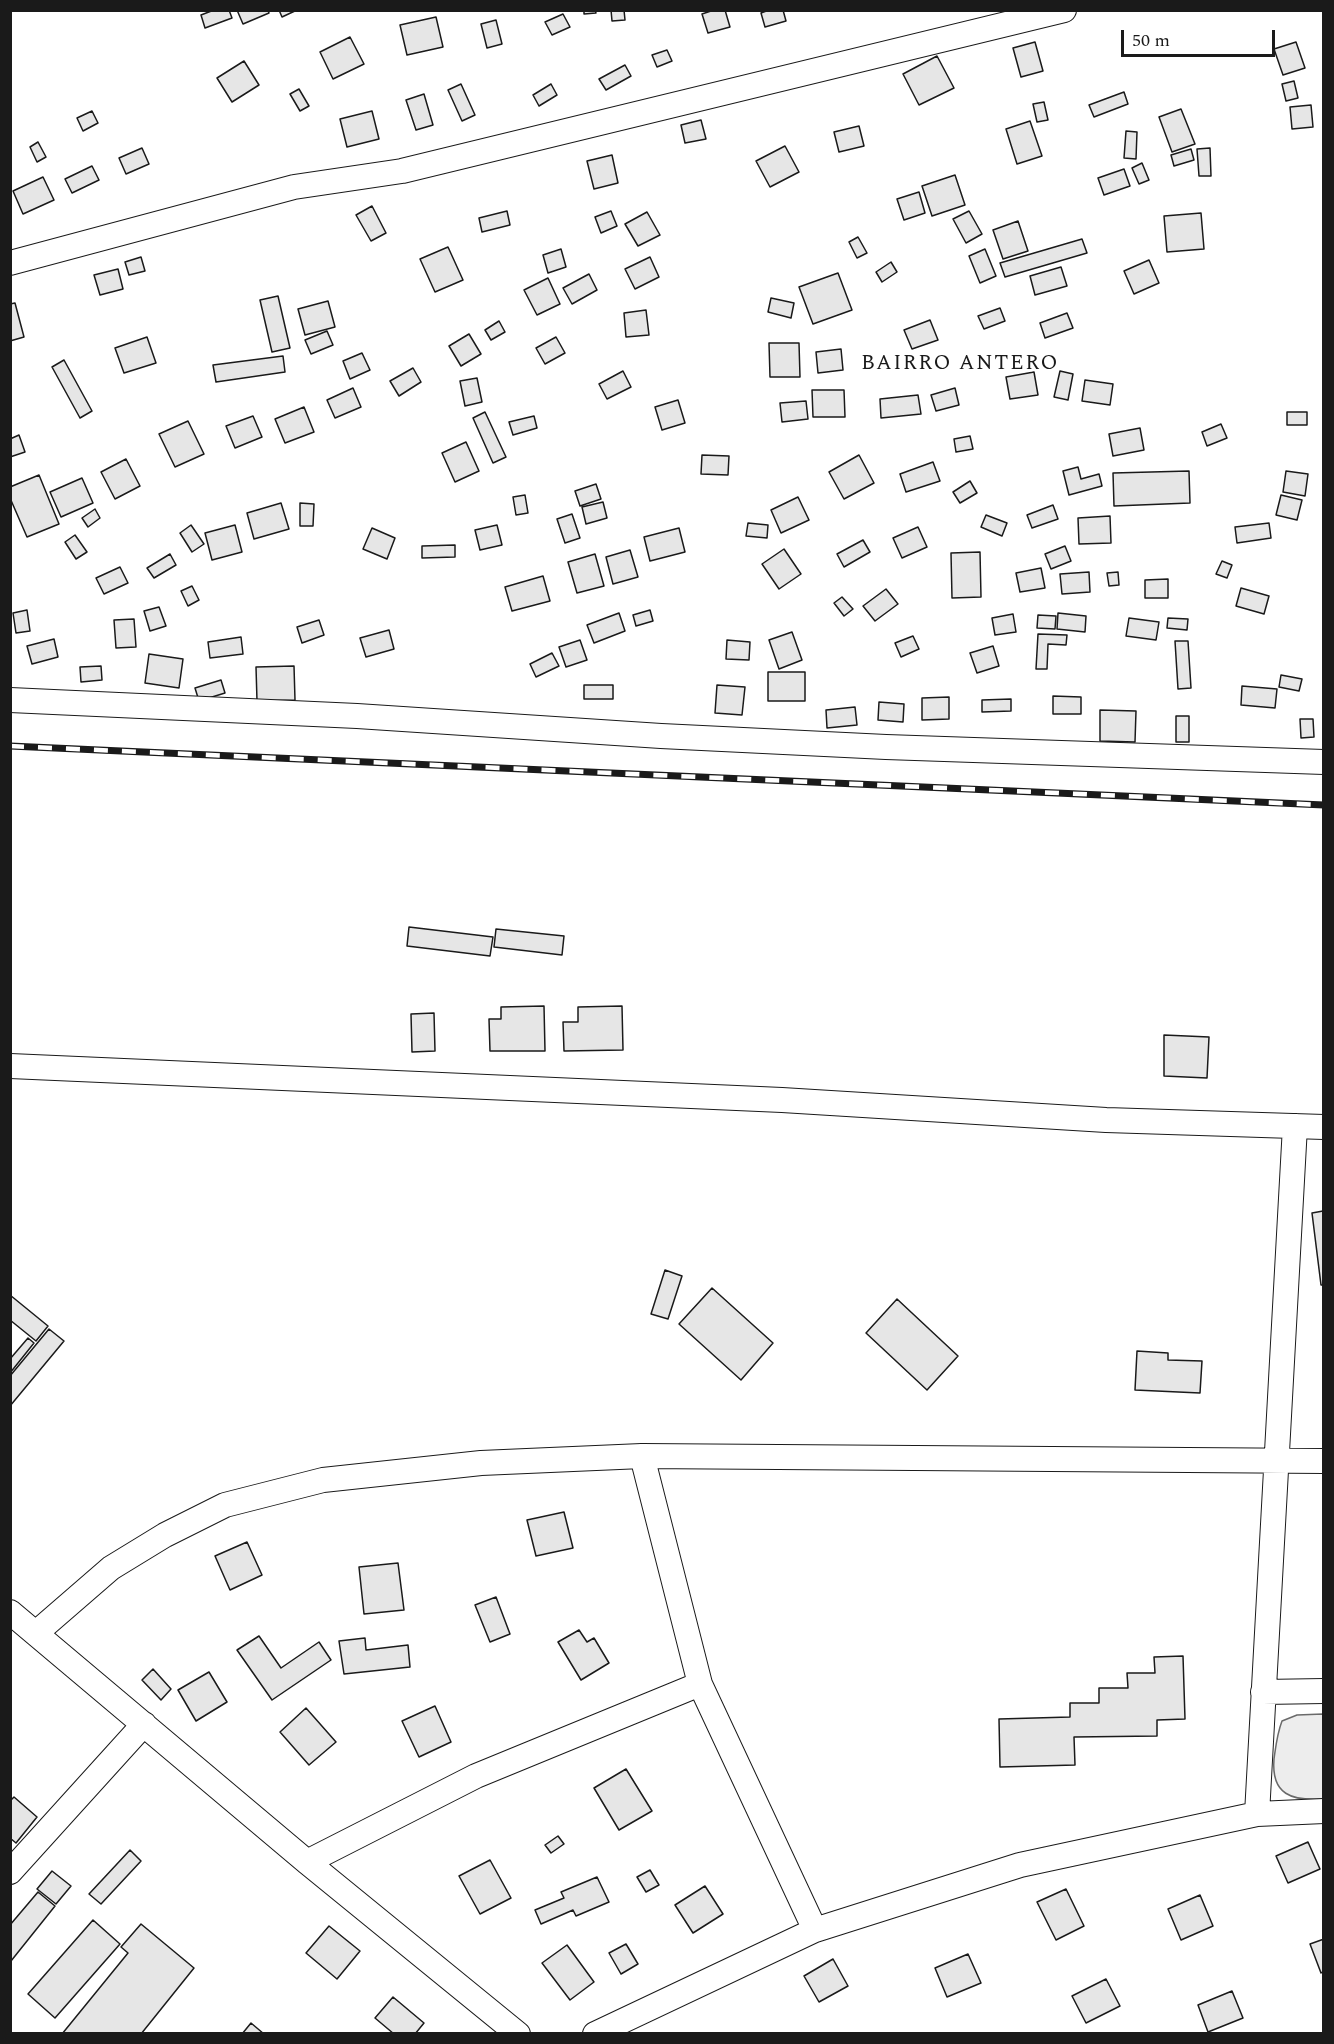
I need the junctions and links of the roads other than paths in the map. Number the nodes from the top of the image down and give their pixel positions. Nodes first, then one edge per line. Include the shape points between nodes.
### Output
1 (1064, 10) edge
2 (10, 262) edge
3 (10, 700) edge
4 (1323, 762) edge
5 (10, 1066) edge
6 (1295, 1126) junction
7 (1323, 1127) edge
8 (642, 1456) junction
9 (1276, 1459) junction
10 (1323, 1461) edge
11 (10, 1612) edge
12 (36, 1633) junction
13 (700, 1684) junction
14 (1323, 1691) edge
15 (1263, 1692) junction
16 (144, 1724) junction
17 (1323, 1811) edge
18 (1257, 1814) junction
19 (307, 1862) junction
20 (10, 1872) edge
21 (815, 1930) junction
22 (518, 2034) edge
23 (595, 2034) edge

1 - 2 street via 402,171 294,187
3 - 4 street via 357,716 661,736
5 - 6 street
6 - 7 street
6 - 9 street
8 - 9 street
8 - 12 street via 481,1463 323,1480 225,1505 111,1568
8 - 13 street
9 - 10 street
9 - 15 street
11 - 12 street
12 - 16 street
13 - 19 street via 476,1776
13 - 21 street
14 - 15 street
15 - 18 street
16 - 19 street
16 - 20 street
17 - 18 street
18 - 21 street via 1020,1865
19 - 22 street
21 - 23 street

